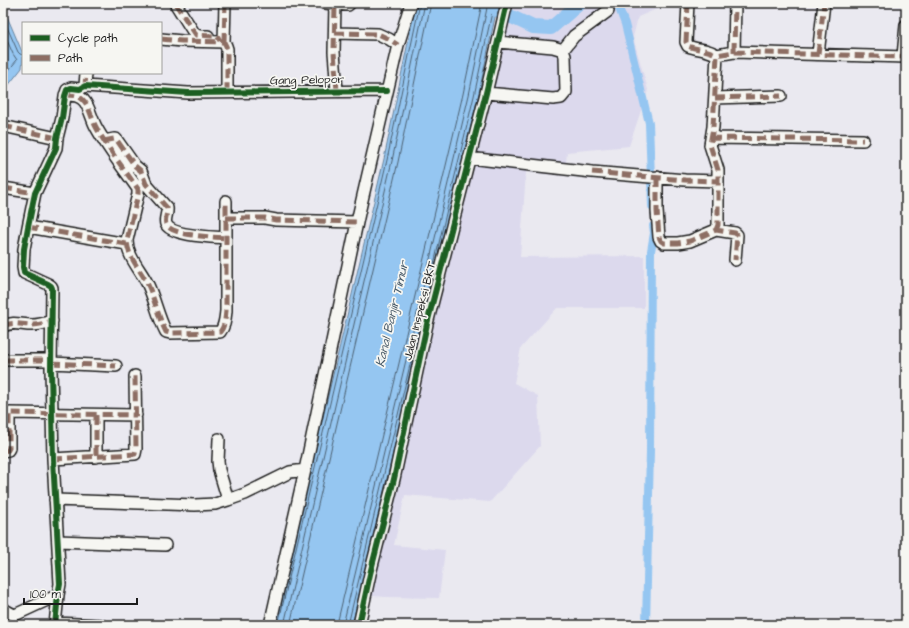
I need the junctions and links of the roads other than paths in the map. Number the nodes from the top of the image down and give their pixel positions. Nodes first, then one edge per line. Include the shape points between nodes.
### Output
1 (175, 3) edge
2 (225, 3) edge
3 (350, 3) edge
4 (411, 3) edge
5 (507, 3) edge
6 (688, 3) edge
7 (735, 3) edge
8 (824, 3) edge
9 (330, 4) edge
10 (608, 11) dead end
11 (906, 25) edge
12 (334, 33) junction
13 (499, 37) junction
14 (162, 39) edge
15 (222, 42) junction
16 (398, 45) junction
17 (562, 50) junction
18 (734, 52) junction
19 (818, 54) junction
20 (717, 55) junction
21 (904, 57) edge
22 (86, 74) edge
23 (85, 86) junction
24 (387, 90) junction
25 (337, 91) junction
26 (227, 92) junction
27 (486, 93) junction
28 (65, 95) junction
29 (780, 96) dead end
30 (714, 98) junction
31 (3, 126) edge
32 (57, 138) junction
33 (711, 138) junction
34 (863, 140) dead end
35 (104, 141) junction
36 (469, 158) junction
37 (652, 177) junction
38 (718, 181) junction
39 (3, 188) edge
40 (35, 193) junction
41 (226, 201) dead end
42 (226, 218) junction
43 (357, 222) junction
44 (28, 227) junction
45 (716, 230) junction
46 (226, 238) junction
47 (127, 244) junction
48 (735, 260) dead end
49 (52, 321) junction
50 (3, 326) edge
51 (3, 360) edge
52 (51, 362) junction
53 (116, 366) dead end
54 (135, 376) dead end
55 (6, 413) edge
56 (52, 414) junction
57 (96, 414) junction
58 (136, 415) junction
59 (219, 439) dead end
60 (3, 451) edge
61 (96, 457) junction
62 (53, 459) junction
63 (306, 470) junction
64 (55, 500) junction
65 (228, 500) junction
66 (58, 541) junction
67 (165, 545) dead end
68 (58, 595) junction
69 (3, 609) edge
70 (55, 624) edge
71 (101, 625) edge
72 (270, 625) edge
73 (359, 625) edge

1 - 15 street via 196,35 218,37
2 - 15 street
3 - 9 street
4 - 16 street
5 - 13 street, Jalan Inspeksi BKT
6 - 20 street via 688,46
7 - 18 street
8 - 19 street
9 - 12 street
10 - 17 street via 574,36
11 - 21 street
12 - 16 street via 378,34
12 - 25 street
13 - 17 street
13 - 27 street, Jalan Inspeksi BKT
14 - 15 street
15 - 26 street via 227,49
16 - 24 street
17 - 27 street via 565,56 566,92 561,98
18 - 19 street
18 - 20 street
19 - 21 street
20 - 30 street
22 - 23 street
23 - 26 street, Gang Pelopor via 188,93
23 - 28 street, Gang Pelopor via 80,89 69,88
24 - 25 street, Gang Pelopor
24 - 43 street
25 - 26 street, Gang Pelopor
27 - 36 street, Jalan Inspeksi BKT
28 - 32 street
28 - 35 street via 75,95 85,102
29 - 30 street
30 - 33 street
31 - 32 street
32 - 40 street via 56,148
33 - 34 street
33 - 38 street via 710,145 718,170
35 - 46 street via 116,139 141,171 146,184 167,208 165,220 168,227 182,233
35 - 47 street via 138,189
36 - 37 street
36 - 73 street, Jalan Inspeksi BKT via 427,324
37 - 38 street
37 - 45 street via 661,241 690,241
38 - 45 street
39 - 40 street
40 - 44 street
41 - 42 street
42 - 43 street
42 - 46 street
43 - 63 street
44 - 47 street
44 - 49 street via 23,261 24,273 51,286
45 - 48 street via 735,232 737,235
46 - 47 street via 226,311 220,332 166,332 147,284 134,263
49 - 50 street via 41,325 13,323
49 - 52 street
51 - 52 street
52 - 53 street
52 - 56 street
54 - 58 street
55 - 56 street
55 - 60 street via 9,448
56 - 57 street
56 - 62 street
57 - 58 street
57 - 61 street
58 - 61 street via 135,454
59 - 65 street via 219,470
61 - 62 street
62 - 64 street
63 - 65 street via 290,472
63 - 72 street
64 - 65 street via 195,505 215,504
64 - 66 street
66 - 67 street
66 - 68 street
68 - 69 street via 14,615
68 - 70 street
70 - 71 street

